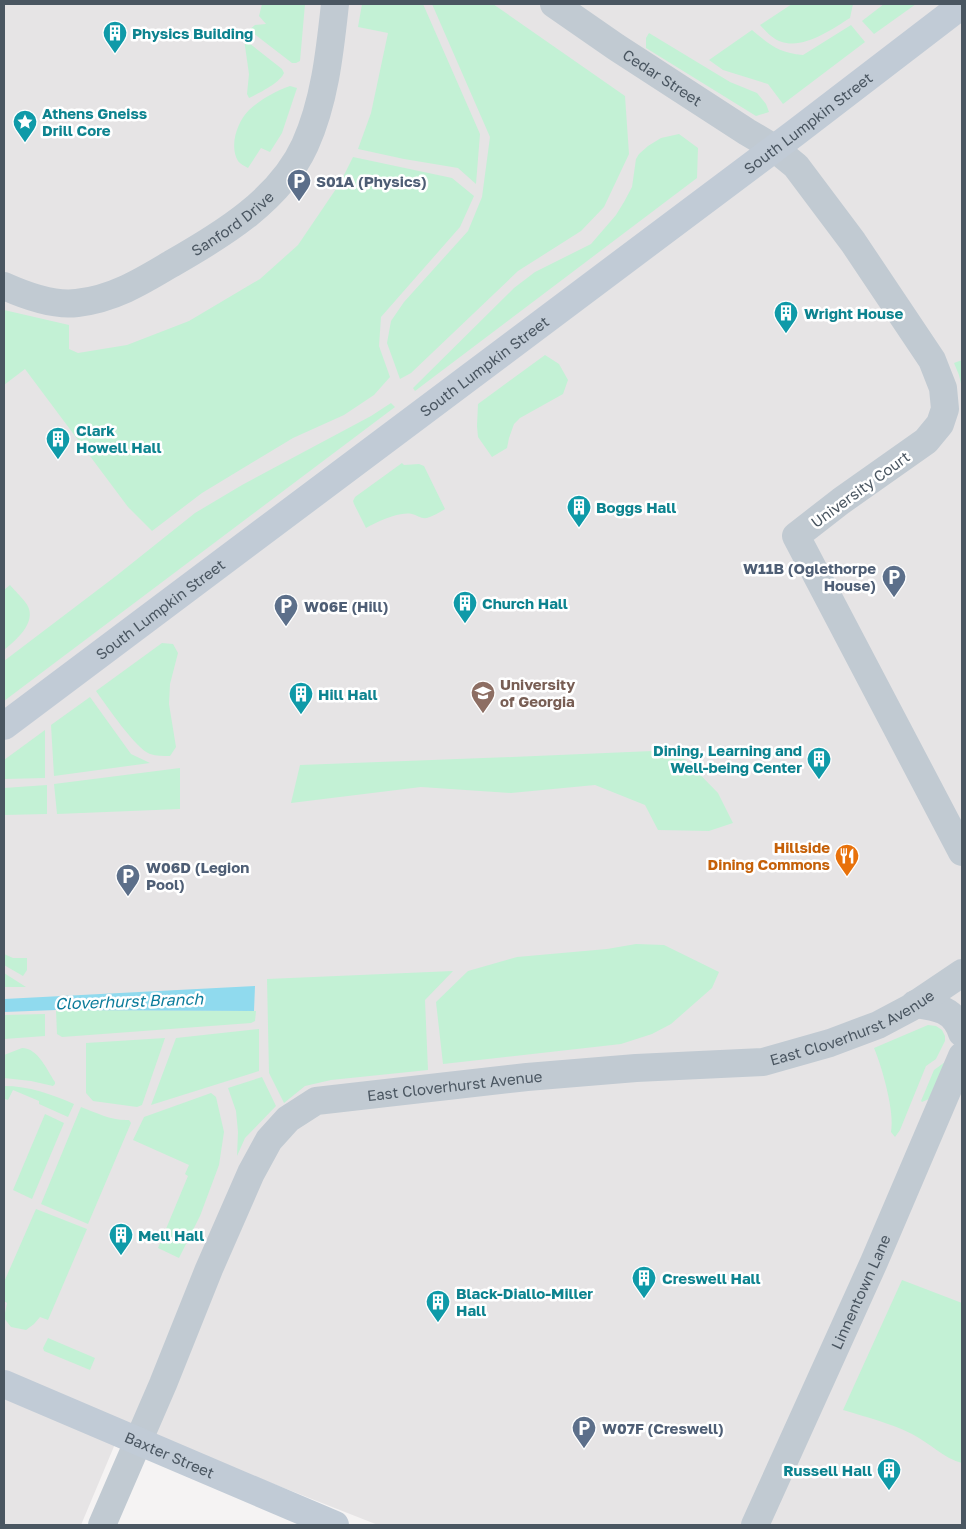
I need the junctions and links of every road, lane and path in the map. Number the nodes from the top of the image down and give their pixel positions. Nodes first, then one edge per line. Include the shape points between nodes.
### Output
1 (335, 4) edge
2 (554, 4) edge
3 (962, 5) edge
4 (774, 148) junction
5 (4, 286) edge
6 (4, 726) edge
7 (962, 852) edge
8 (962, 972) edge
9 (915, 1004) junction
10 (962, 1033) edge
11 (962, 1056) edge
12 (4, 1384) edge
13 (138, 1441) junction
14 (102, 1525) edge
15 (335, 1525) edge
16 (755, 1525) edge

1 - 5 street, Sanford Drive via 322,93 305,146 288,173 261,203 218,236 183,257 130,288 101,298 76,303 47,301
2 - 4 street, Cedar Street
3 - 4 main road, South Lumpkin Street
4 - 6 main road, South Lumpkin Street
4 - 7 street, University Court via 796,166 853,242 930,356 944,388 945,409 940,424 926,441 796,536
8 - 9 street, East Cloverhurst Avenue
9 - 10 street via 943,1010 960,1025
9 - 13 street, East Cloverhurst Avenue via 874,1026 830,1043 763,1062 527,1077 316,1101 288,1119 269,1140 251,1173
11 - 16 street, Linnentown Lane via 867,1280
12 - 13 main road, Baxter Street
13 - 14 street, East Cloverhurst Avenue
13 - 15 main road, Baxter Street

